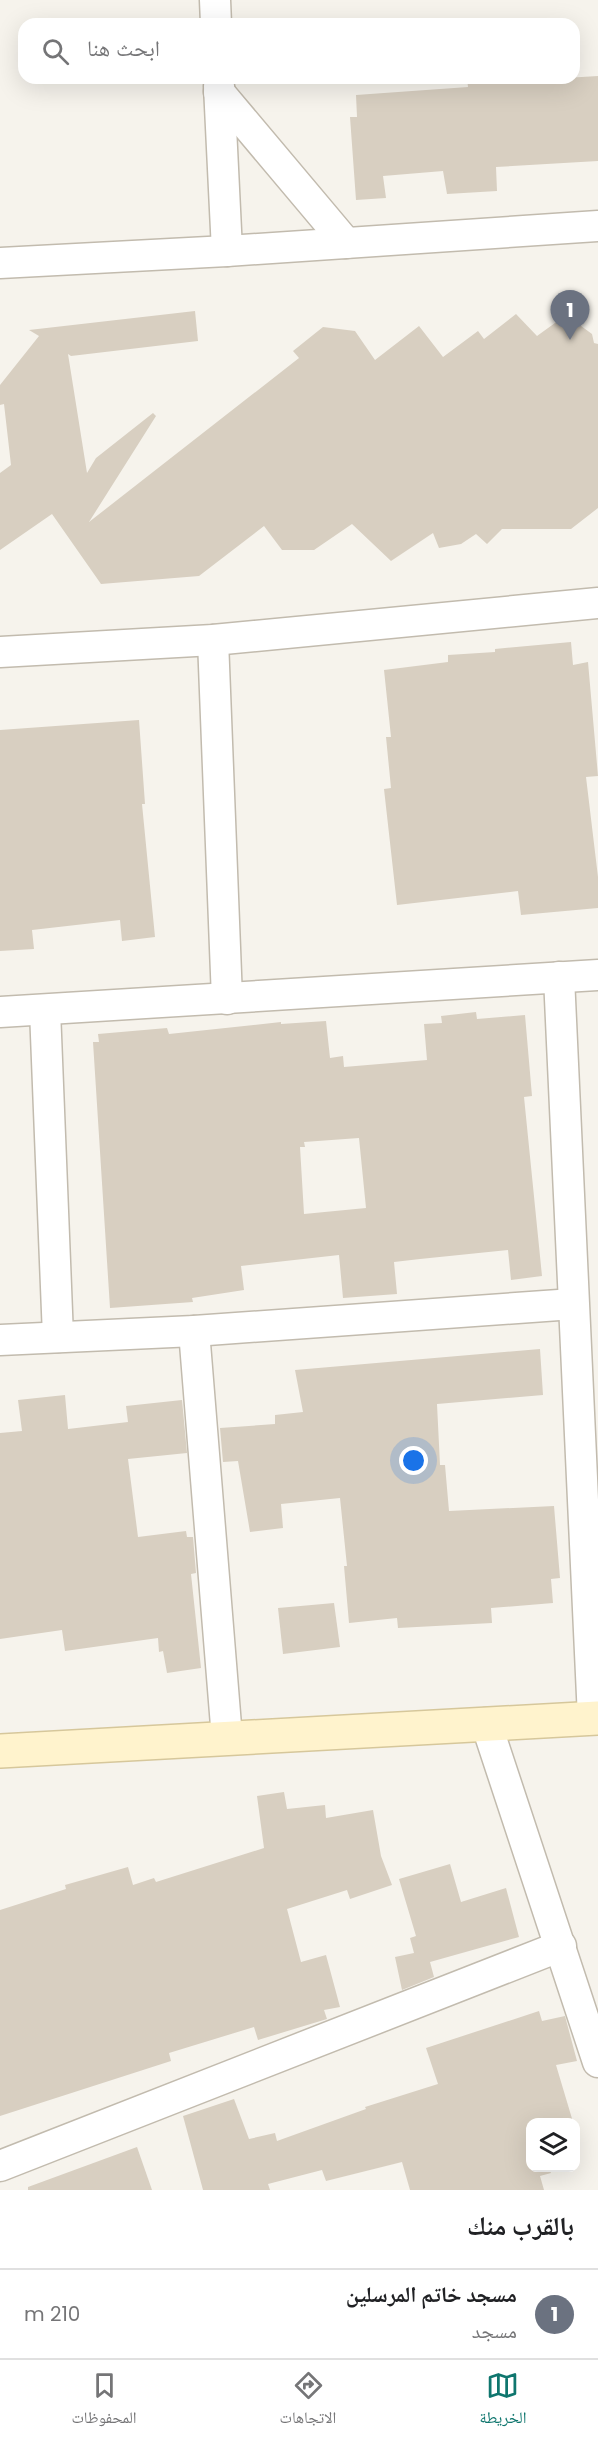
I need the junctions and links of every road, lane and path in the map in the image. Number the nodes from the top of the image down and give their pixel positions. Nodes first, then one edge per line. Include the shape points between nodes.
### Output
1 (215, 0) edge
2 (216, 18) edge
3 (219, 85) edge
4 (598, 226) edge
5 (346, 243) junction
6 (227, 251) junction
7 (0, 263) edge
8 (598, 603) edge
9 (213, 640) junction
10 (0, 652) edge
11 (598, 975) edge
12 (559, 977) junction
13 (227, 999) junction
14 (45, 1010) junction
15 (0, 1012) edge
16 (573, 1304) junction
17 (194, 1330) junction
18 (58, 1337) junction
19 (0, 1340) edge
20 (595, 1718) edge
21 (486, 1723) junction
22 (227, 1738) junction
23 (0, 1751) edge
24 (561, 1946) junction
25 (598, 2062) edge
26 (0, 2166) edge

1 - 2 street
3 - 5 street
3 - 6 street
4 - 5 street
5 - 6 street
6 - 7 street
8 - 9 street
9 - 10 street
9 - 13 street
11 - 12 street
12 - 13 street
12 - 16 street
13 - 14 street
14 - 15 street
14 - 18 street
16 - 17 street
16 - 20 street
17 - 18 street
17 - 22 street
18 - 19 street
20 - 21 street
21 - 22 street
21 - 24 street
22 - 23 street
24 - 25 street
24 - 26 street

